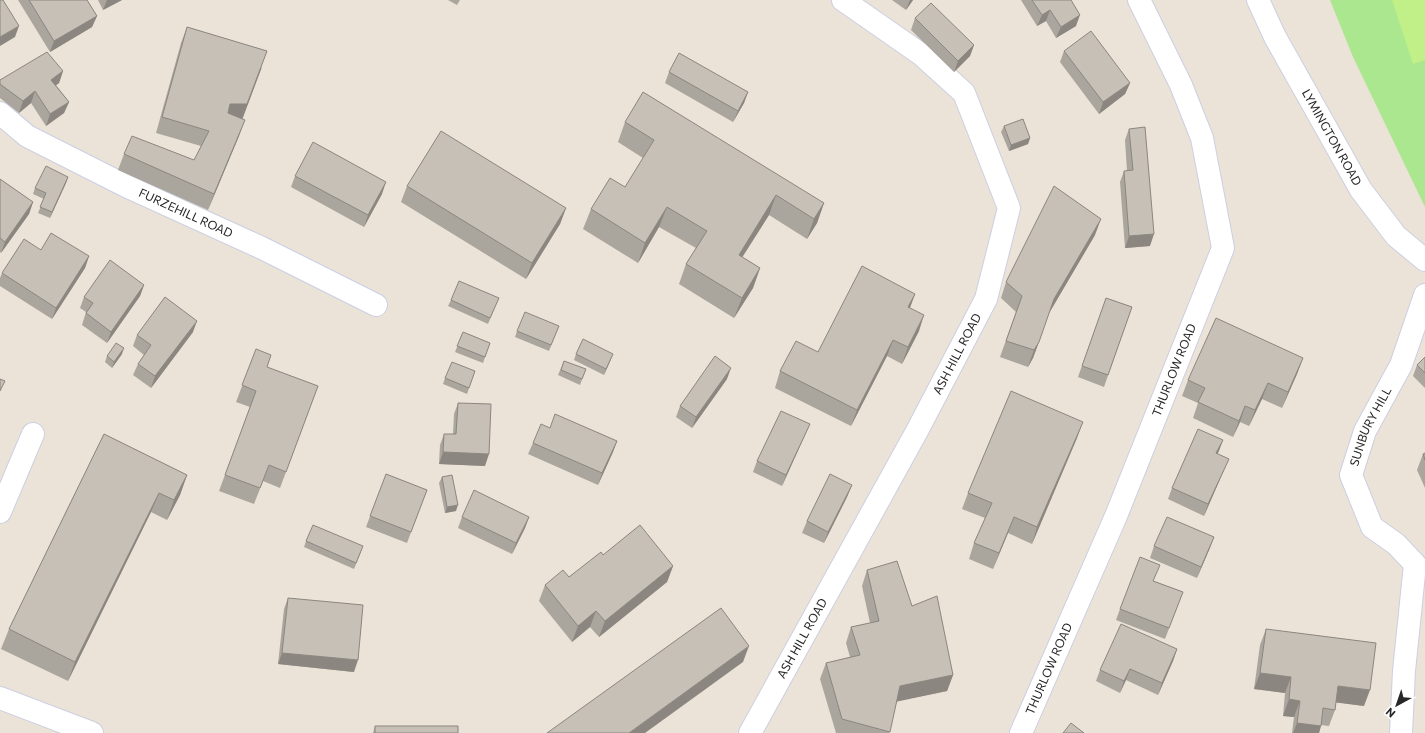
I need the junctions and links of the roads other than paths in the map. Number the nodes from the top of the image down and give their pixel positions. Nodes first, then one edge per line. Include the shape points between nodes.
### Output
1 (843, 0) edge
2 (1139, 0) edge
3 (1258, 0) edge
4 (0, 113) edge
5 (1425, 260) edge
6 (1425, 295) edge
7 (376, 305) dead end
8 (33, 434) dead end
9 (0, 512) edge
10 (0, 698) edge
11 (92, 733) edge
12 (750, 733) edge
13 (1021, 733) edge
14 (1401, 733) edge

1 - 12 street, ASH HILL ROAD via 922,55 964,93 1009,208 986,299 918,431
2 - 13 street, THURLOW ROAD via 1181,85 1202,138 1223,248 1116,516
3 - 5 street, LYMINGTON ROAD via 1275,37 1361,190 1396,236
4 - 7 street, FURZEHILL ROAD via 27,136
6 - 14 street, SUNBURY HILL via 1401,365 1365,431 1351,475 1372,527 1396,544 1415,564 1404,671
8 - 9 street
10 - 11 street

